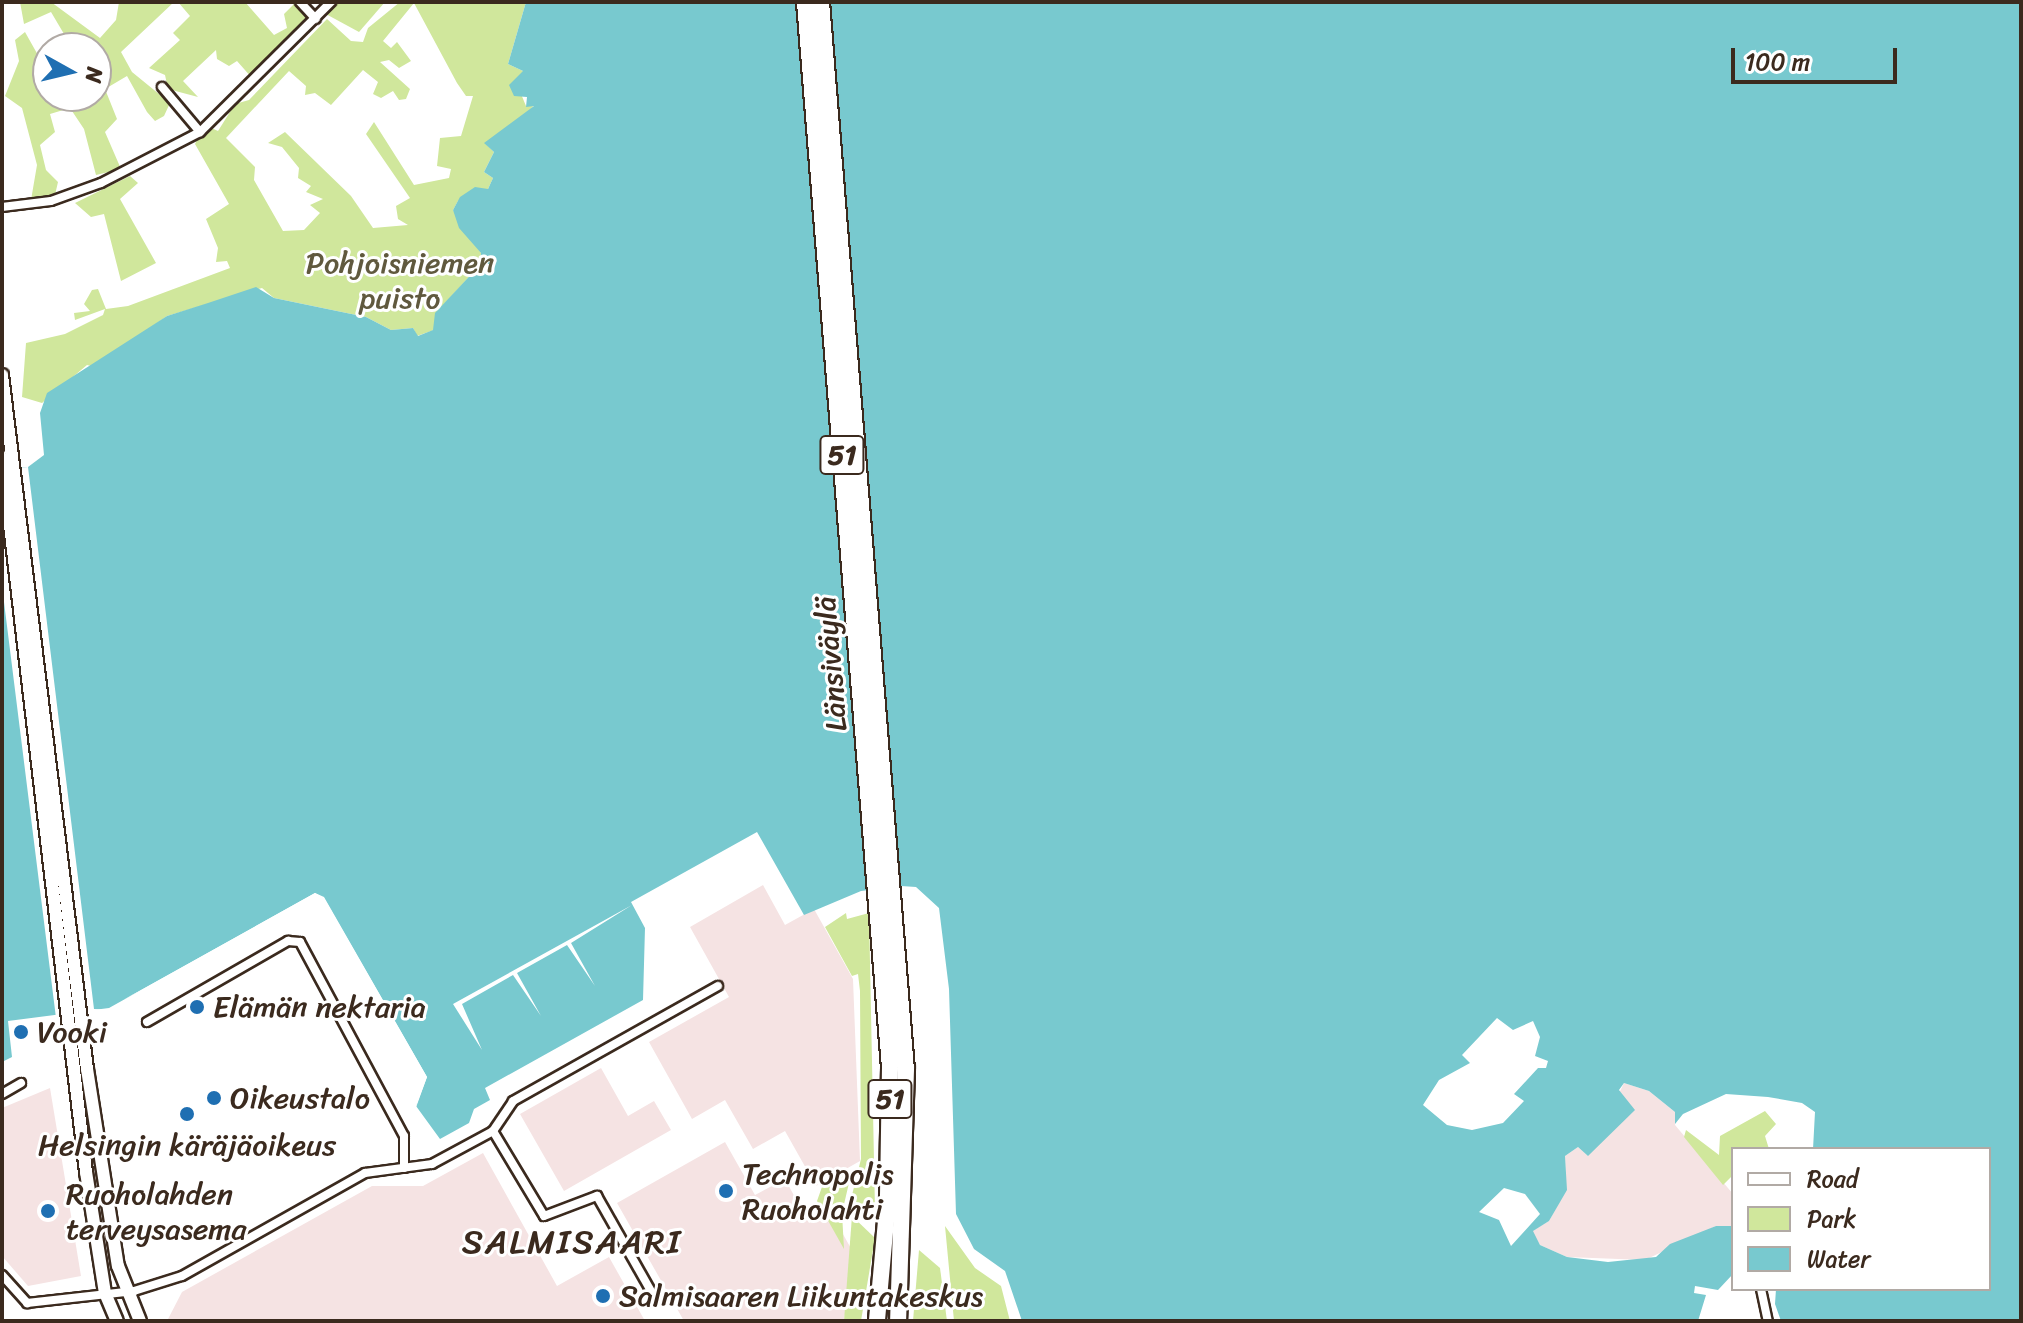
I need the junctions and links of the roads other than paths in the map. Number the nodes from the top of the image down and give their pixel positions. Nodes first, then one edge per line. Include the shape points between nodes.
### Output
1 (300, 2) edge
2 (331, 2) edge
3 (805, 2) edge
4 (821, 2) edge
5 (316, 19) junction
6 (162, 87) dead end
7 (200, 132) junction
8 (2, 207) edge
9 (2, 375) edge
10 (7, 465) edge
11 (887, 908) junction
12 (718, 986) dead end
13 (75, 1016) junction
14 (147, 1022) dead end
15 (21, 1083) dead end
16 (2, 1094) edge
17 (493, 1131) junction
18 (404, 1168) junction
19 (2, 1275) edge
20 (1761, 1291) edge
21 (126, 1292) junction
22 (105, 1293) junction
23 (652, 1293) dead end
24 (117, 1321) edge
25 (140, 1321) edge
26 (877, 1321) edge
27 (898, 1321) edge
28 (1768, 1321) edge

1 - 5 street
2 - 5 street
3 - 11 highway, Länsiväylä / 51
4 - 11 highway, Länsiväylä / 51
5 - 7 street
6 - 7 street
7 - 8 street via 101,183 51,201
9 - 10 main road
10 - 13 main road
11 - 26 highway, Länsiväylä / 51 via 890,1136
11 - 27 highway, Länsiväylä / 51 via 907,1136
12 - 17 street via 513,1101
13 - 21 main road
13 - 22 main road
14 - 18 street via 288,941 300,942 404,1136
15 - 16 street
17 - 18 street via 432,1164
17 - 23 street via 544,1216 597,1196
18 - 21 street via 365,1173 182,1276
19 - 22 street via 27,1303
20 - 28 street
21 - 22 street
21 - 25 main road
22 - 24 main road

